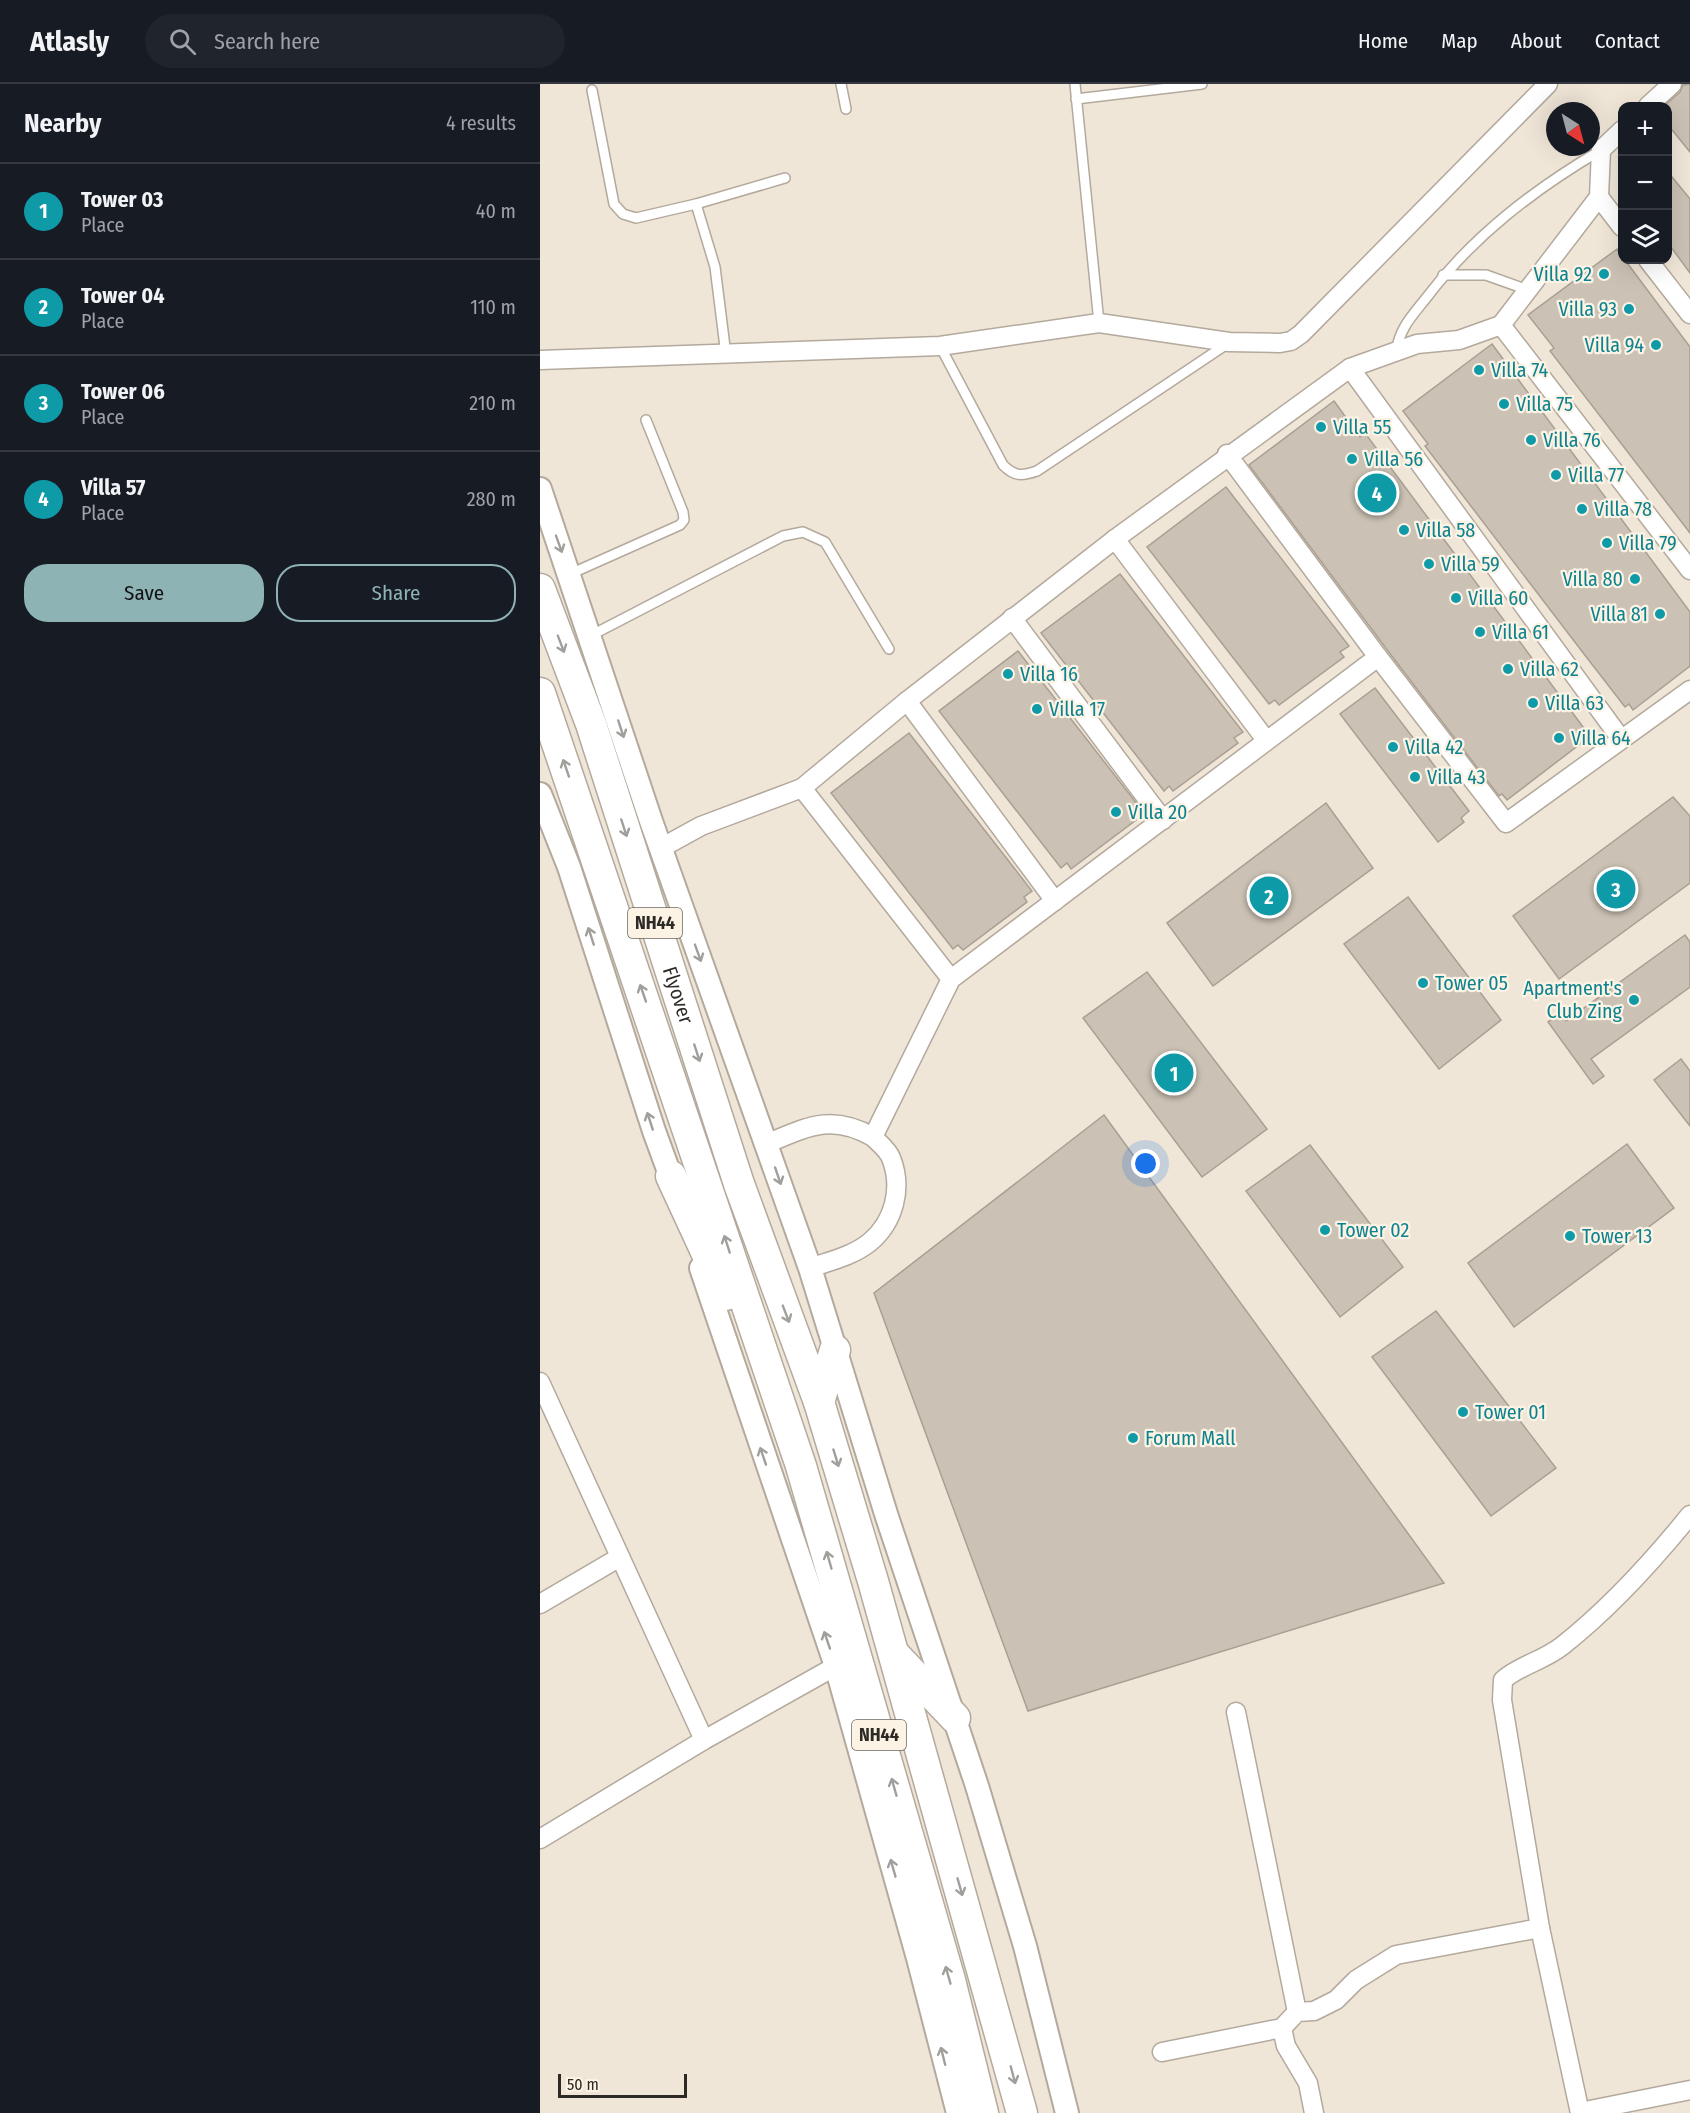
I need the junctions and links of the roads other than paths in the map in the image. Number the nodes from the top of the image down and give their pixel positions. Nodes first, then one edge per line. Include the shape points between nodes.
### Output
1 (841, 84) edge
2 (1075, 84) edge
3 (1202, 84) edge
4 (1548, 84) edge
5 (1672, 84) edge
6 (592, 90) dead end
7 (1076, 99) junction
8 (1652, 102) edge
9 (846, 108) dead end
10 (1618, 135) edge
11 (1601, 150) junction
12 (785, 178) dead end
13 (1599, 196) junction
14 (696, 204) junction
15 (1618, 221) edge
16 (1650, 264) edge
17 (1443, 275) junction
18 (1529, 291) junction
19 (1690, 314) edge
20 (1099, 323) junction
21 (1501, 325) junction
22 (1229, 342) junction
23 (940, 346) junction
24 (1396, 352) junction
25 (726, 355) junction
26 (540, 360) edge
27 (1350, 368) junction
28 (646, 420) dead end
29 (1227, 454) junction
30 (540, 489) edge
31 (1115, 539) junction
32 (1690, 570) edge
33 (570, 574) junction
34 (540, 589) edge
35 (1012, 618) junction
36 (590, 636) junction
37 (890, 649) dead end
38 (1378, 657) junction
39 (1690, 690) edge
40 (540, 693) edge
41 (907, 700) junction
42 (1621, 739) junction
43 (1266, 740) junction
44 (802, 788) junction
45 (540, 794) edge
46 (1163, 820) junction
47 (661, 848) junction
48 (1055, 901) junction
49 (951, 980) junction
50 (873, 1137) junction
51 (766, 1144) junction
52 (671, 1176) junction
53 (810, 1268) junction
54 (835, 1350) junction
55 (764, 1359) junction
56 (540, 1382) edge
57 (819, 1402) junction
58 (1690, 1515) edge
59 (620, 1557) junction
60 (540, 1604) edge
61 (894, 1654) junction
62 (836, 1666) junction
63 (1236, 1712) dead end
64 (955, 1718) junction
65 (704, 1740) junction
66 (540, 1839) edge
67 (1540, 1928) junction
68 (1297, 2012) junction
69 (1282, 2028) junction
70 (1162, 2052) dead end
71 (1690, 2090) edge
72 (958, 2113) edge
73 (983, 2113) edge
74 (1022, 2113) edge
75 (1067, 2113) edge
76 (1314, 2113) edge
77 (1580, 2113) edge

1 - 9 lane
2 - 7 lane
3 - 7 lane
4 - 22 street via 1301,334 1280,343
5 - 8 street
6 - 14 lane via 614,204 623,214 636,218
7 - 20 lane
10 - 11 street
11 - 13 street
11 - 17 lane via 1559,174 1499,220
12 - 14 lane
13 - 15 street
13 - 18 street
14 - 25 lane via 715,267
16 - 19 street
17 - 18 lane via 1486,275
17 - 24 lane via 1400,333
18 - 21 street
20 - 22 street
20 - 23 street
21 - 24 street via 1459,340 1417,344
21 - 32 street
22 - 23 lane via 1037,471 1023,476 1012,474 1003,465
23 - 25 street
24 - 27 street
25 - 26 street
27 - 29 street
27 - 42 street
28 - 33 lane via 684,520
29 - 31 street
29 - 38 street
30 -> 33 street
31 - 35 street
31 - 43 street
33 - 36 street
34 -> 57 highway, Flyover / NH44 via 591,724 739,1184
35 - 41 street
35 - 46 street
36 - 37 lane via 783,536 802,532 825,542
36 -> 47 street
38 - 42 street via 1506,823
38 - 43 street
39 - 42 street
55 -> 40 highway, Flyover / NH44
41 - 44 street
41 - 48 street
43 - 46 street
44 - 47 street via 701,826
44 - 49 street
52 -> 45 street
46 - 48 street
47 -> 51 street
48 - 49 street
49 - 50 street
50 - 51 street via 848,1125 822,1123
50 - 53 street via 890,1156 897,1179 889,1223 854,1252
51 -> 53 street
52 - 55 highway via 747,1340
62 -> 52 street
53 - 54 street
54 - 57 highway
54 - 64 street
73 -> 55 highway, NH44 via 950,1980 801,1466
56 - 59 street
57 -> 61 highway, NH44
58 - 67 street via 1650,1562 1577,1633 1503,1680 1502,1700
59 - 60 street
59 - 65 street
61 - 64 highway
61 -> 74 highway, NH44
62 - 65 street
72 -> 62 street
63 - 68 street
64 - 75 street via 1025,1946
65 - 66 street
67 - 68 street via 1396,1955 1356,1980 1336,2000 1314,2010
67 - 77 street
68 - 69 street
69 - 70 street
69 - 76 street via 1286,2046 1308,2083
71 - 77 street

